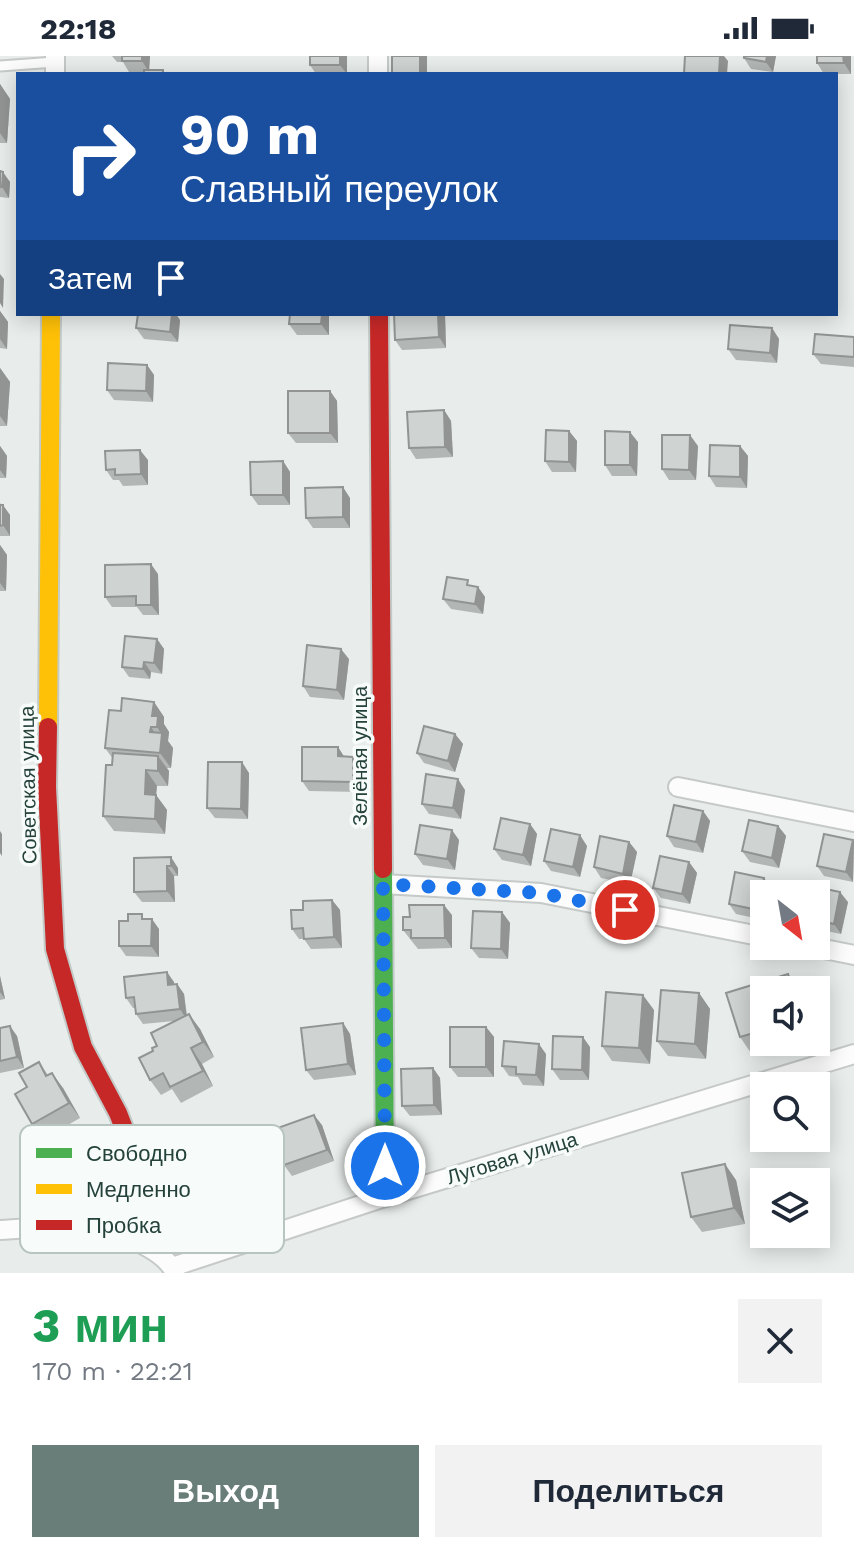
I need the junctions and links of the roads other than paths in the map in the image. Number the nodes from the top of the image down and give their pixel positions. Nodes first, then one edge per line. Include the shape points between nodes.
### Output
1 (55, 64) edge
2 (0, 66) edge
3 (51, 316) edge
4 (379, 316) edge
5 (678, 787) dead end
6 (854, 822) edge
7 (383, 884) junction
8 (750, 934) edge
9 (830, 950) edge
10 (854, 955) edge
11 (854, 1054) edge
12 (123, 1125) edge
13 (385, 1197) junction
14 (20, 1229) edge
15 (0, 1230) edge
16 (284, 1232) edge
17 (157, 1253) edge
18 (223, 1253) edge
19 (174, 1270) edge

1 - 2 lane
3 - 12 street, Советская улица via 47,787 55,949 83,1047
4 - 7 street, Зелёная улица
5 - 6 street
7 - 8 street via 541,893
7 - 13 street, Зелёная улица
9 - 10 street
11 - 13 street, Луговая улица
13 - 16 street, Луговая улица
14 - 15 street
17 - 19 street
18 - 19 street, Луговая улица

